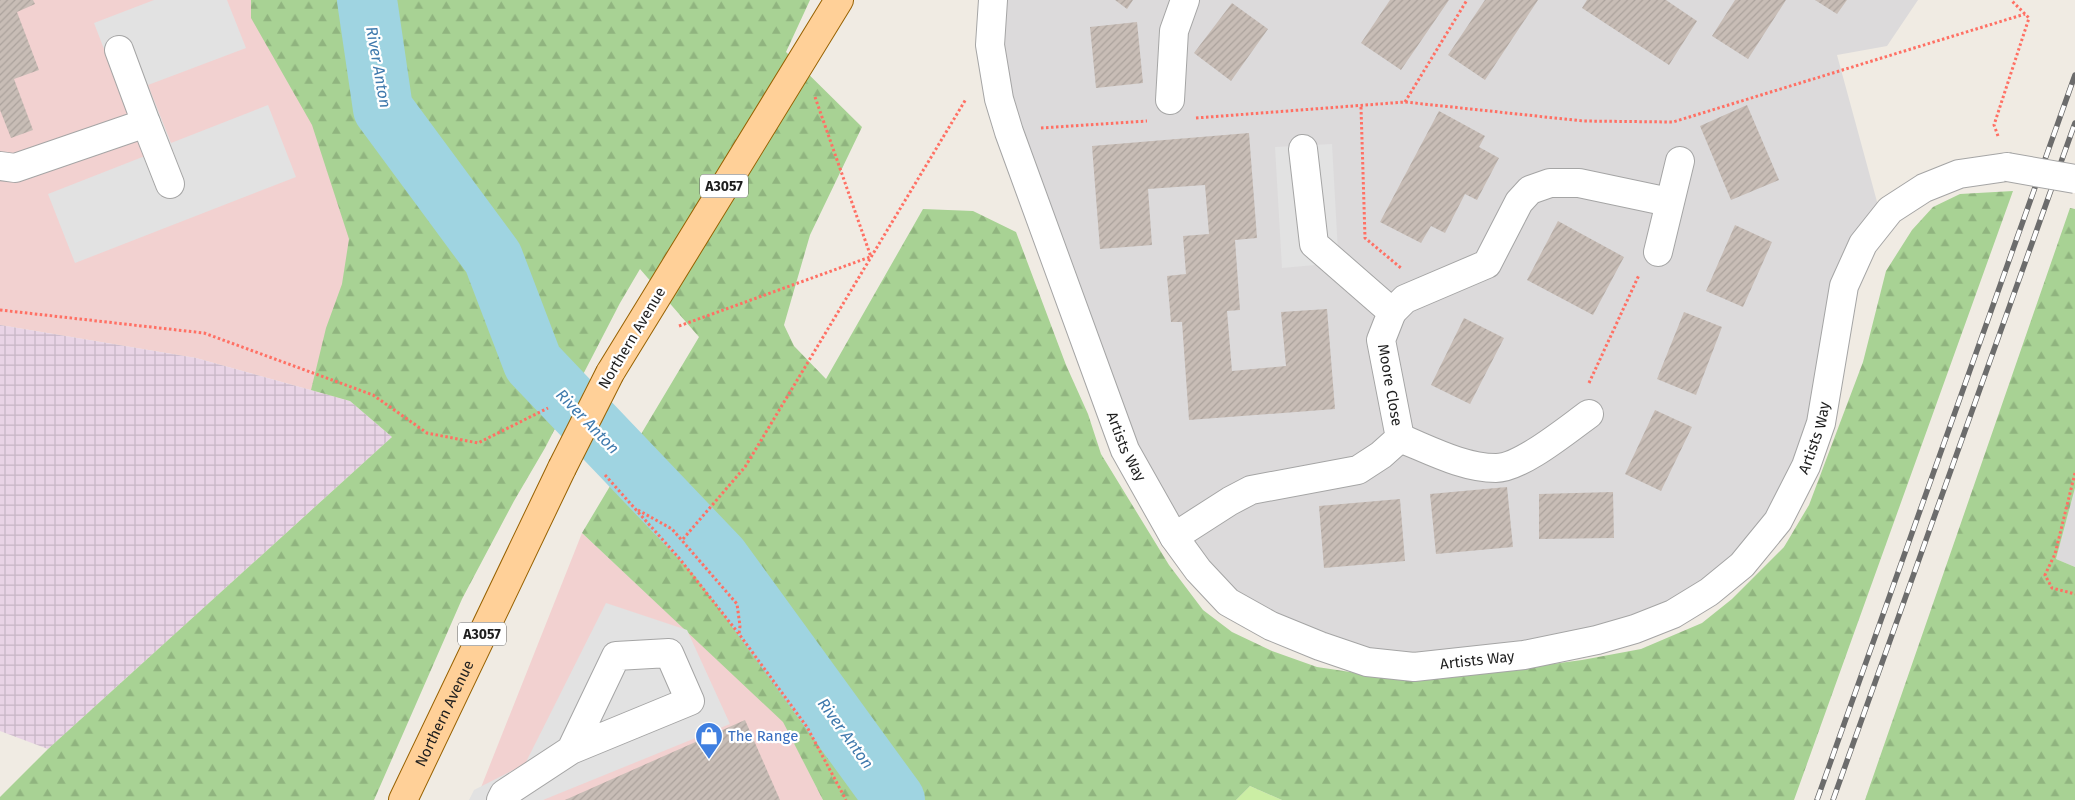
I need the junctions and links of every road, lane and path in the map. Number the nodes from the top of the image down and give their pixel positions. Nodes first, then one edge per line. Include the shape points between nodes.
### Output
1 (839, 0) edge
2 (993, 0) edge
3 (1185, 0) edge
4 (1466, 0) edge
5 (2011, 0) edge
6 (2025, 14) junction
7 (118, 50) dead end
8 (964, 91) dead end
9 (814, 94) dead end
10 (1405, 102) junction
11 (1361, 107) junction
12 (1162, 110) joint
13 (1193, 118) dead end
14 (146, 123) junction
15 (1008, 132) junction
16 (1303, 149) dead end
17 (1680, 160) dead end
18 (0, 166) edge
19 (2008, 168) junction
20 (2075, 179) edge
21 (170, 184) dead end
22 (1669, 202) junction
23 (1658, 252) joint
24 (871, 257) junction
25 (1428, 290) junction
26 (0, 310) edge
27 (1392, 312) junction
28 (679, 326) dead end
29 (548, 408) dead end
30 (1589, 414) joint
31 (1400, 438) junction
32 (2075, 473) edge
33 (605, 475) dead end
34 (634, 508) junction
35 (1174, 537) junction
36 (683, 539) junction
37 (2075, 594) edge
38 (739, 634) junction
39 (571, 750) dead end
40 (403, 800) edge
41 (501, 800) edge
42 (846, 800) edge

1 - 40 main road, Northern Avenue / A3057, bridge via 610,373
2 - 15 street, Artists Way via 990,45
3 - 12 street via 1174,31
4 - 10 path
5 - 6 path
6 - 10 path via 1673,122 1583,121
6 - 19 path via 2029,18 1994,125
7 - 14 street
8 - 24 path via 966,100
9 - 24 path
10 - 11 path
11 - 13 path
11 - 25 path via 1365,238
12 - 15 path
14 - 18 street via 15,168
14 - 21 street
15 - 35 street, Artists Way via 1125,450
16 - 27 street via 1314,244
17 - 22 street
19 - 20 street, Artists Way, bridge
19 - 35 street, Artists Way via 1959,174 1924,188 1890,210 1863,244 1844,286 1821,423 1806,466 1778,521 1742,565 1709,592 1673,614 1635,629 1524,655 1414,667 1367,662 1271,626 1228,602 1198,570
22 - 23 street
22 - 25 street via 1579,183 1550,184 1530,190 1519,202 1487,264
23 - 30 path via 1642,269 1588,385
24 - 28 path
24 - 36 path via 745,467
25 - 27 street via 1405,300
26 - 29 path via 204,332 372,395 427,433 478,443
27 - 31 street, Moore Close via 1381,340
30 - 31 street via 1517,462 1497,468 1471,464
31 - 35 street, Moore Close via 1358,470 1251,490
32 - 37 path via 2055,554 2045,575 2052,588
33 - 34 path
34 - 36 path via 672,529
34 - 38 path via 679,558
36 - 38 path via 737,604
38 - 42 path via 807,727
39 - 41 street via 504,794

